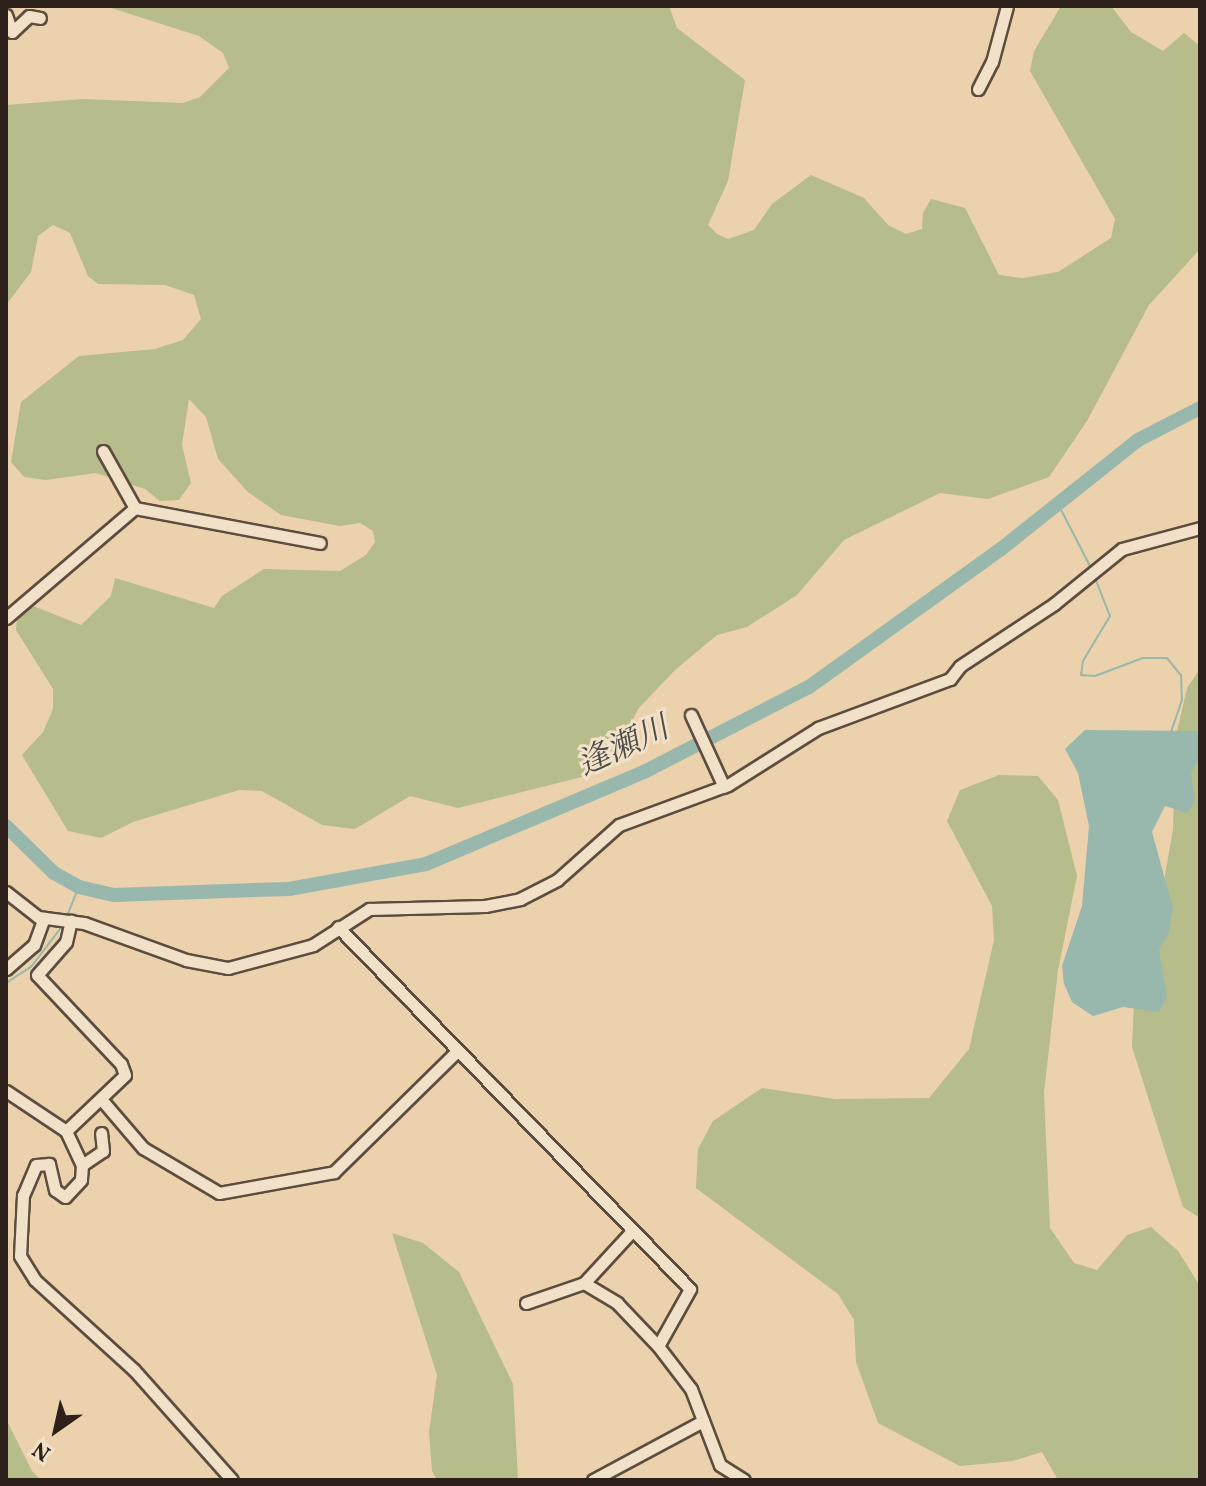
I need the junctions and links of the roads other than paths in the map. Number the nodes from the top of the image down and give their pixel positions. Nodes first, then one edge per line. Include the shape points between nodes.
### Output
1 (1007, 6) edge
2 (6, 15) edge
3 (40, 18) dead end
4 (978, 89) dead end
5 (103, 451) dead end
6 (135, 508) junction
7 (1200, 528) edge
8 (320, 543) dead end
9 (8, 614) edge
10 (691, 715) dead end
11 (724, 787) junction
12 (6, 892) edge
13 (59, 920) junction
14 (338, 927) junction
15 (6, 969) edge
16 (455, 1053) junction
17 (6, 1091) edge
18 (101, 1099) junction
19 (66, 1131) junction
20 (101, 1133) dead end
21 (82, 1165) junction
22 (632, 1231) junction
23 (584, 1283) junction
24 (526, 1303) dead end
25 (658, 1346) junction
26 (703, 1421) junction
27 (232, 1480) edge
28 (593, 1480) edge
29 (744, 1480) edge

1 - 4 street via 992,62
2 - 3 street via 12,32 29,16
5 - 6 street
6 - 8 street
6 - 9 street
7 - 11 street via 1122,549 1054,604 960,666 950,679 818,728
10 - 11 street
11 - 14 street via 609,830 557,880 520,899 485,906 369,909
12 - 13 street via 28,913
13 - 14 street via 228,968 294,952
13 - 15 street
13 - 18 street via 66,942 37,975 124,1069 124,1077
14 - 16 street
16 - 18 street via 334,1172 306,1173 219,1193 143,1148
16 - 22 street
17 - 19 street
18 - 19 street
19 - 21 street
20 - 21 street via 103,1151
21 - 27 street via 81,1180 65,1197 55,1190 49,1164 36,1165 28,1177 18,1231 20,1256 35,1280 134,1370
22 - 23 street
22 - 25 street via 690,1289
23 - 24 street
23 - 25 street via 617,1303
25 - 26 street via 691,1389
26 - 28 street
26 - 29 street via 720,1465

